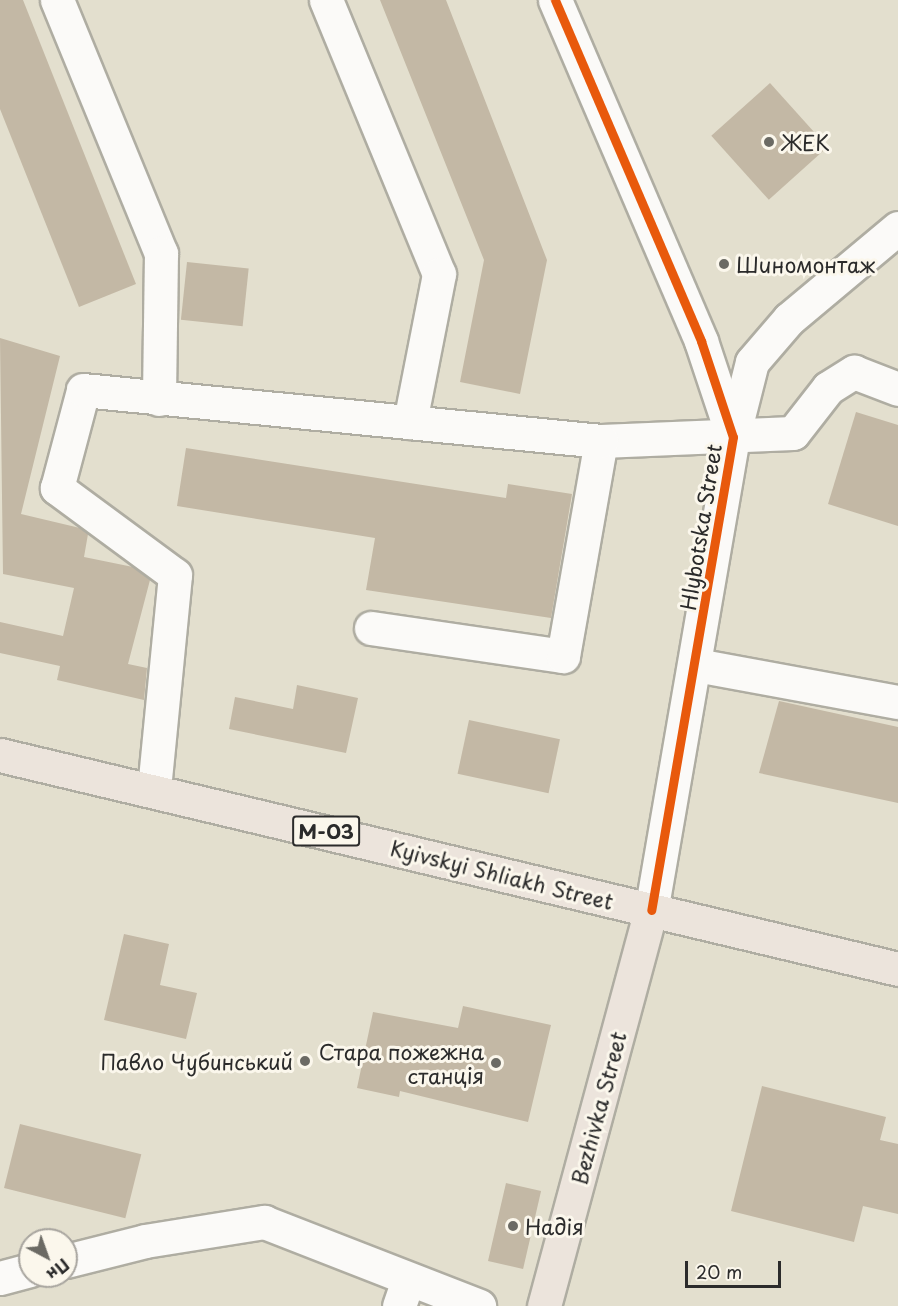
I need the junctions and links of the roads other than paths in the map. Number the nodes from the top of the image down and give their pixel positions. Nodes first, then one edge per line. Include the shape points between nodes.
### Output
1 (57, 0) edge
2 (326, 0) edge
3 (555, 0) edge
4 (898, 228) edge
5 (898, 389) edge
6 (159, 399) junction
7 (410, 422) junction
8 (733, 437) junction
9 (601, 441) junction
10 (371, 628) dead end
11 (696, 665) junction
12 (898, 702) edge
13 (0, 755) edge
14 (154, 789) junction
15 (651, 910) junction
16 (898, 969) edge
17 (78, 1258) edge
18 (18, 1273) edge
19 (0, 1278) edge
20 (403, 1293) edge
21 (480, 1306) edge
22 (544, 1306) edge

1 - 6 street via 161,253
2 - 7 street via 439,274
3 - 8 street, Hlybotska Street via 701,341
4 - 8 street via 795,313 752,362
5 - 8 street via 854,372 828,388 793,433
6 - 7 street
6 - 14 street via 83,390 57,488 175,575
7 - 9 street
8 - 9 street
8 - 11 street, Hlybotska Street
9 - 10 street via 563,656
11 - 12 street
11 - 15 street, Hlybotska Street
13 - 14 main road, Kyivskyi Shliakh Street / М-03
14 - 15 main road, Kyivskyi Shliakh Street / М-03
15 - 16 main road, Kyivskyi Shliakh Street / М-03
15 - 22 main road, Bezhivka Street
17 - 20 street via 145,1241 264,1222
18 - 19 street
20 - 21 street

